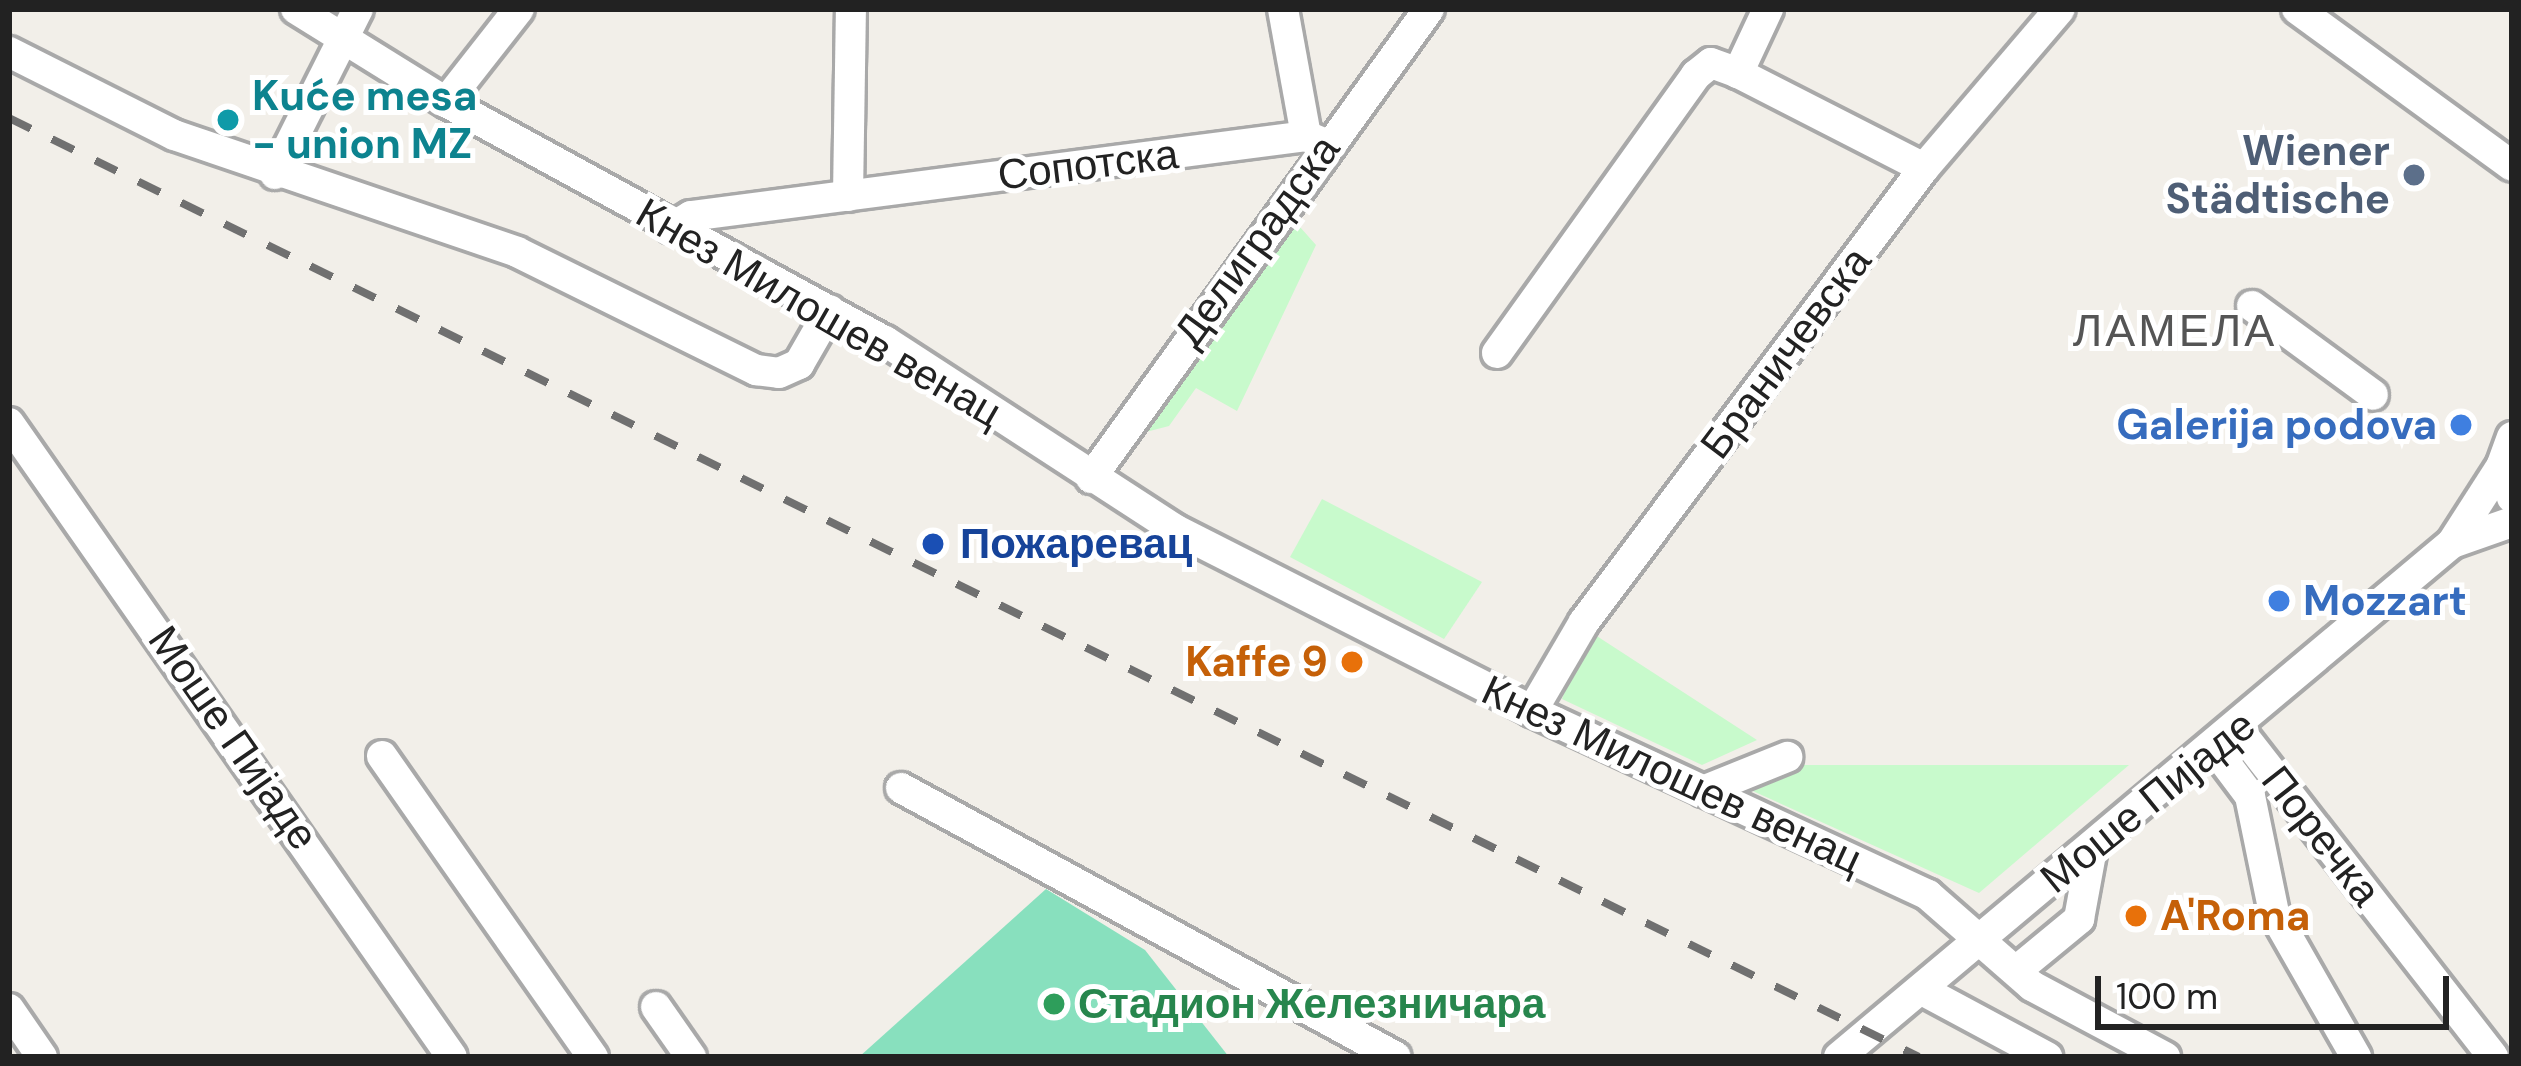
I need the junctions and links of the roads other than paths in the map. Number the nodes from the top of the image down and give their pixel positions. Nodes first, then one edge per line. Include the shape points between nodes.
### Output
1 (296, 9) edge
2 (358, 9) edge
3 (519, 9) edge
4 (851, 9) edge
5 (1283, 9) edge
6 (1429, 9) edge
7 (1768, 9) edge
8 (2060, 9) edge
9 (2297, 9) edge
10 (340, 36) junction
11 (9, 52) edge
12 (1738, 73) junction
13 (446, 102) junction
14 (1316, 140) junction
15 (2512, 166) edge
16 (1924, 168) junction
17 (275, 174) junction
18 (848, 196) junction
19 (670, 228) junction
20 (2252, 306) dead end
21 (830, 310) junction
22 (1497, 353) dead end
23 (2373, 395) dead end
24 (9, 423) edge
25 (2507, 451) edge
26 (1091, 478) junction
27 (2512, 497) edge
28 (2512, 522) edge
29 (2452, 543) junction
30 (1532, 711) junction
31 (2226, 739) junction
32 (382, 756) dead end
33 (1787, 757) dead end
34 (901, 788) dead end
35 (1703, 791) junction
36 (2092, 848) junction
37 (1982, 939) junction
38 (2016, 971) junction
39 (1924, 991) junction
40 (656, 1006) dead end
41 (9, 1009) edge
42 (41, 1057) edge
43 (452, 1057) edge
44 (592, 1057) edge
45 (691, 1057) edge
46 (1396, 1057) edge
47 (1839, 1057) edge
48 (2047, 1057) edge
49 (2164, 1057) edge
50 (2356, 1057) edge
51 (2493, 1057) edge

1 - 10 street, Кнез Милошев венац
2 - 10 street
3 - 13 street
4 - 18 street
5 - 14 street
6 - 14 street, Делиградска
7 - 12 street
8 - 16 street, Браничевска
9 - 15 street
10 - 13 street, Кнез Милошев венац
10 - 17 street
11 - 17 street
12 - 16 street
12 - 22 street via 1711,64 1696,75
13 - 19 street, Кнез Милошев венац
14 - 18 street, Сопотска
14 - 26 street, Делиградска
16 - 30 street, Браничевска via 1584,622
17 - 21 street via 517,252 767,373 799,364
18 - 19 street, Сопотска via 691,216
19 - 21 street, Кнез Милошев венац
20 - 23 street
21 - 26 street, Кнез Милошев венац
24 - 43 street, Моше Пијаде
25 - 27 street, Моше Пијаде
25 - 29 street, Моше Пијаде
26 - 30 street, Кнез Милошев венац via 1174,529
28 - 29 street, Моше Пијаде
29 - 31 street, Моше Пијаде
30 - 35 street, Кнез Милошев венац
31 - 36 street, Моше Пијаде
31 - 50 street via 2250,796 2274,913
31 - 51 street, Поречка
32 - 44 street
33 - 35 street
34 - 46 street
35 - 37 street, Кнез Милошев венац via 1928,895
36 - 37 street, Моше Пијаде
36 - 38 street via 2079,919
37 - 38 street, Кнез Милошев венац
37 - 39 street, Моше Пијаде
38 - 49 street, Кнез Милошев венац
39 - 47 street, Моше Пијаде
39 - 48 street
40 - 45 street
41 - 42 street

